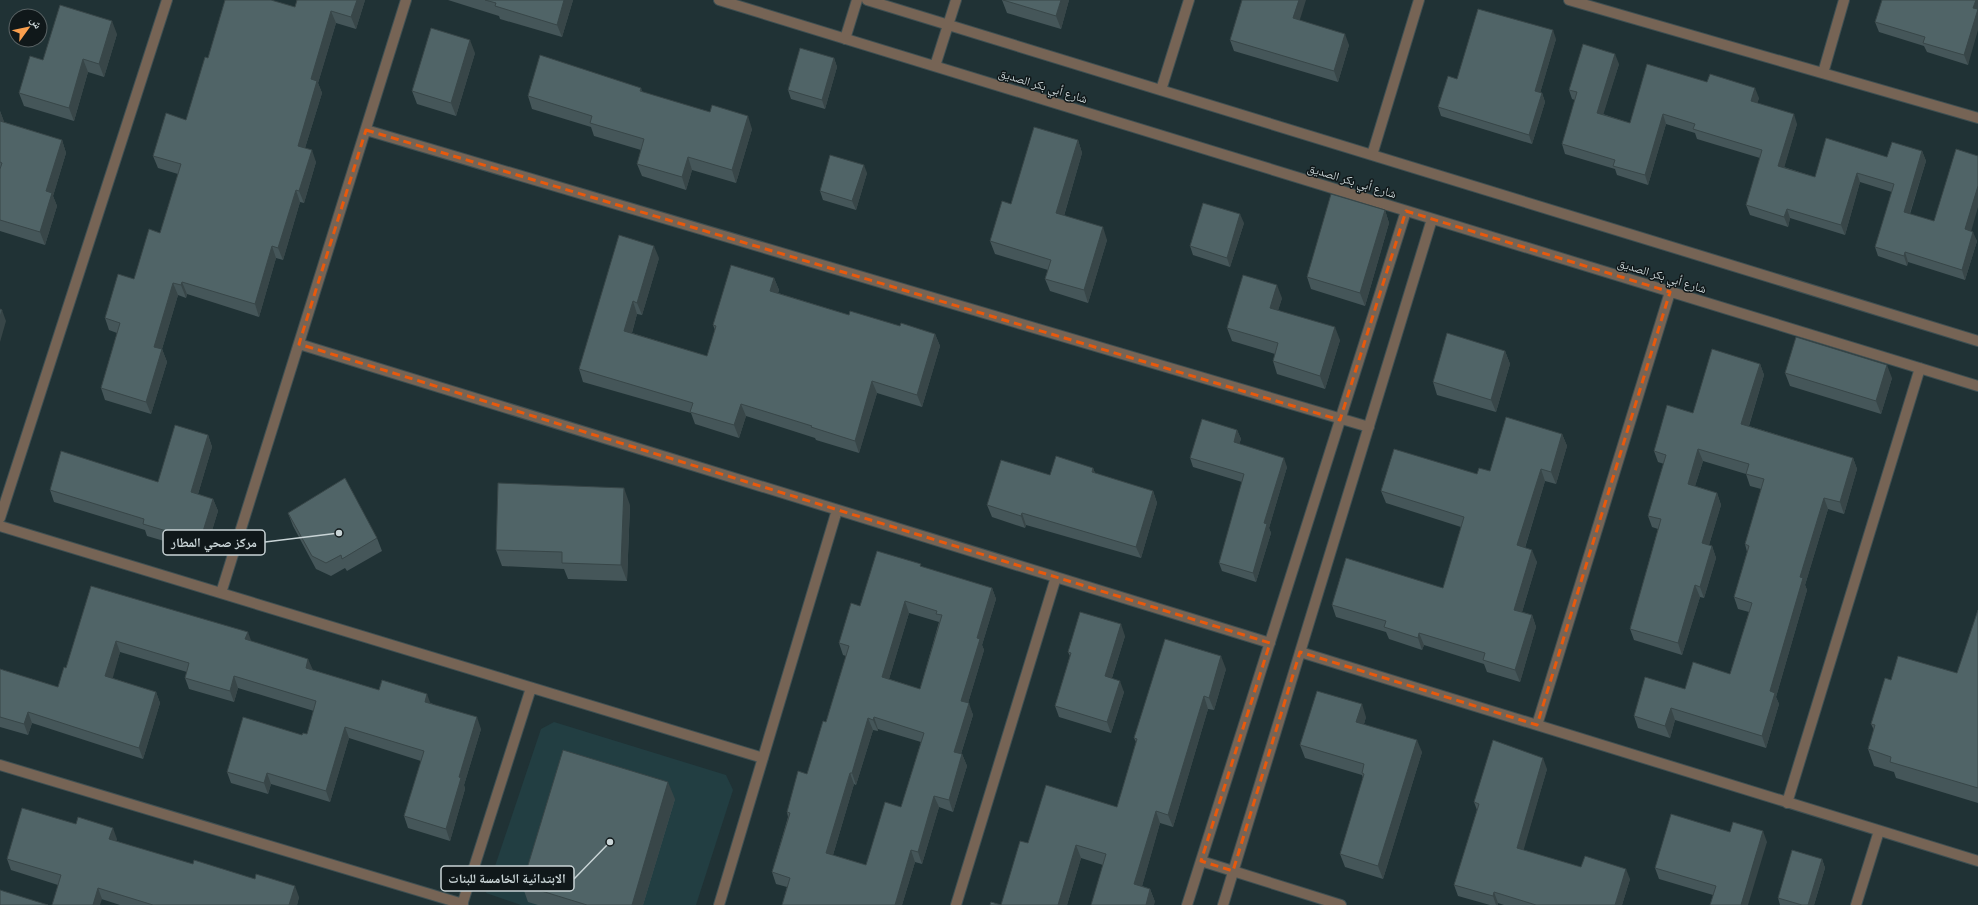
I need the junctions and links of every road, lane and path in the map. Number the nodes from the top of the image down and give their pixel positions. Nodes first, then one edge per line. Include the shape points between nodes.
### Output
1 (167, 0) edge
2 (406, 0) edge
3 (719, 0) edge
4 (857, 0) edge
5 (866, 0) edge
6 (956, 0) edge
7 (1189, 0) edge
8 (1419, 0) edge
9 (1569, 0) edge
10 (1844, 0) edge
11 (949, 25) junction
12 (845, 39) junction
13 (935, 66) junction
14 (1823, 74) junction
15 (1161, 90) junction
16 (1978, 118) edge
17 (366, 130) junction
18 (1372, 155) junction
19 (1406, 211) junction
20 (1432, 219) junction
21 (1670, 292) junction
22 (1978, 342) edge
23 (299, 344) junction
24 (1920, 368) junction
25 (1978, 386) edge
26 (1340, 420) junction
27 (1369, 427) junction
28 (837, 510) junction
29 (0, 518) edge
30 (0, 526) edge
31 (1056, 577) junction
32 (221, 593) junction
33 (1270, 643) junction
34 (1300, 652) junction
35 (531, 688) junction
36 (1537, 725) junction
37 (763, 758) junction
38 (0, 765) edge
39 (1787, 802) junction
40 (1879, 831) junction
41 (1201, 861) junction
42 (1978, 861) edge
43 (1233, 871) junction
44 (463, 905) edge
45 (719, 905) edge
46 (956, 905) edge
47 (1187, 905) edge
48 (1223, 905) edge
49 (1341, 905) edge
50 (1856, 905) edge

1 - 29 street
2 - 17 street
3 - 12 street, شارع أبي بكر الصديق
4 - 12 street
5 - 11 street
6 - 11 street
7 - 15 street
8 - 18 street
9 - 14 street
10 - 14 street
11 - 13 street
11 - 15 street
12 - 13 street, شارع أبي بكر الصديق
13 - 19 street, شارع أبي بكر الصديق
14 - 16 street
15 - 18 street
17 - 23 street
17 - 26 street
18 - 22 street
19 - 20 street, شارع أبي بكر الصديق
19 - 26 street
20 - 21 street, شارع أبي بكر الصديق
20 - 27 street
21 - 24 street, شارع أبي بكر الصديق
21 - 36 street
23 - 28 street
23 - 32 street
24 - 25 street, شارع أبي بكر الصديق
24 - 39 street
26 - 27 street
26 - 33 street
27 - 34 street
28 - 31 street
28 - 37 street
30 - 32 street
31 - 33 street
31 - 46 street
32 - 35 street
33 - 41 street
34 - 36 street
34 - 43 street
35 - 37 street
35 - 44 street
36 - 39 street
37 - 45 street
38 - 44 street
39 - 40 street
40 - 42 street
40 - 50 street
41 - 43 street
41 - 47 street
43 - 48 street
43 - 49 street

